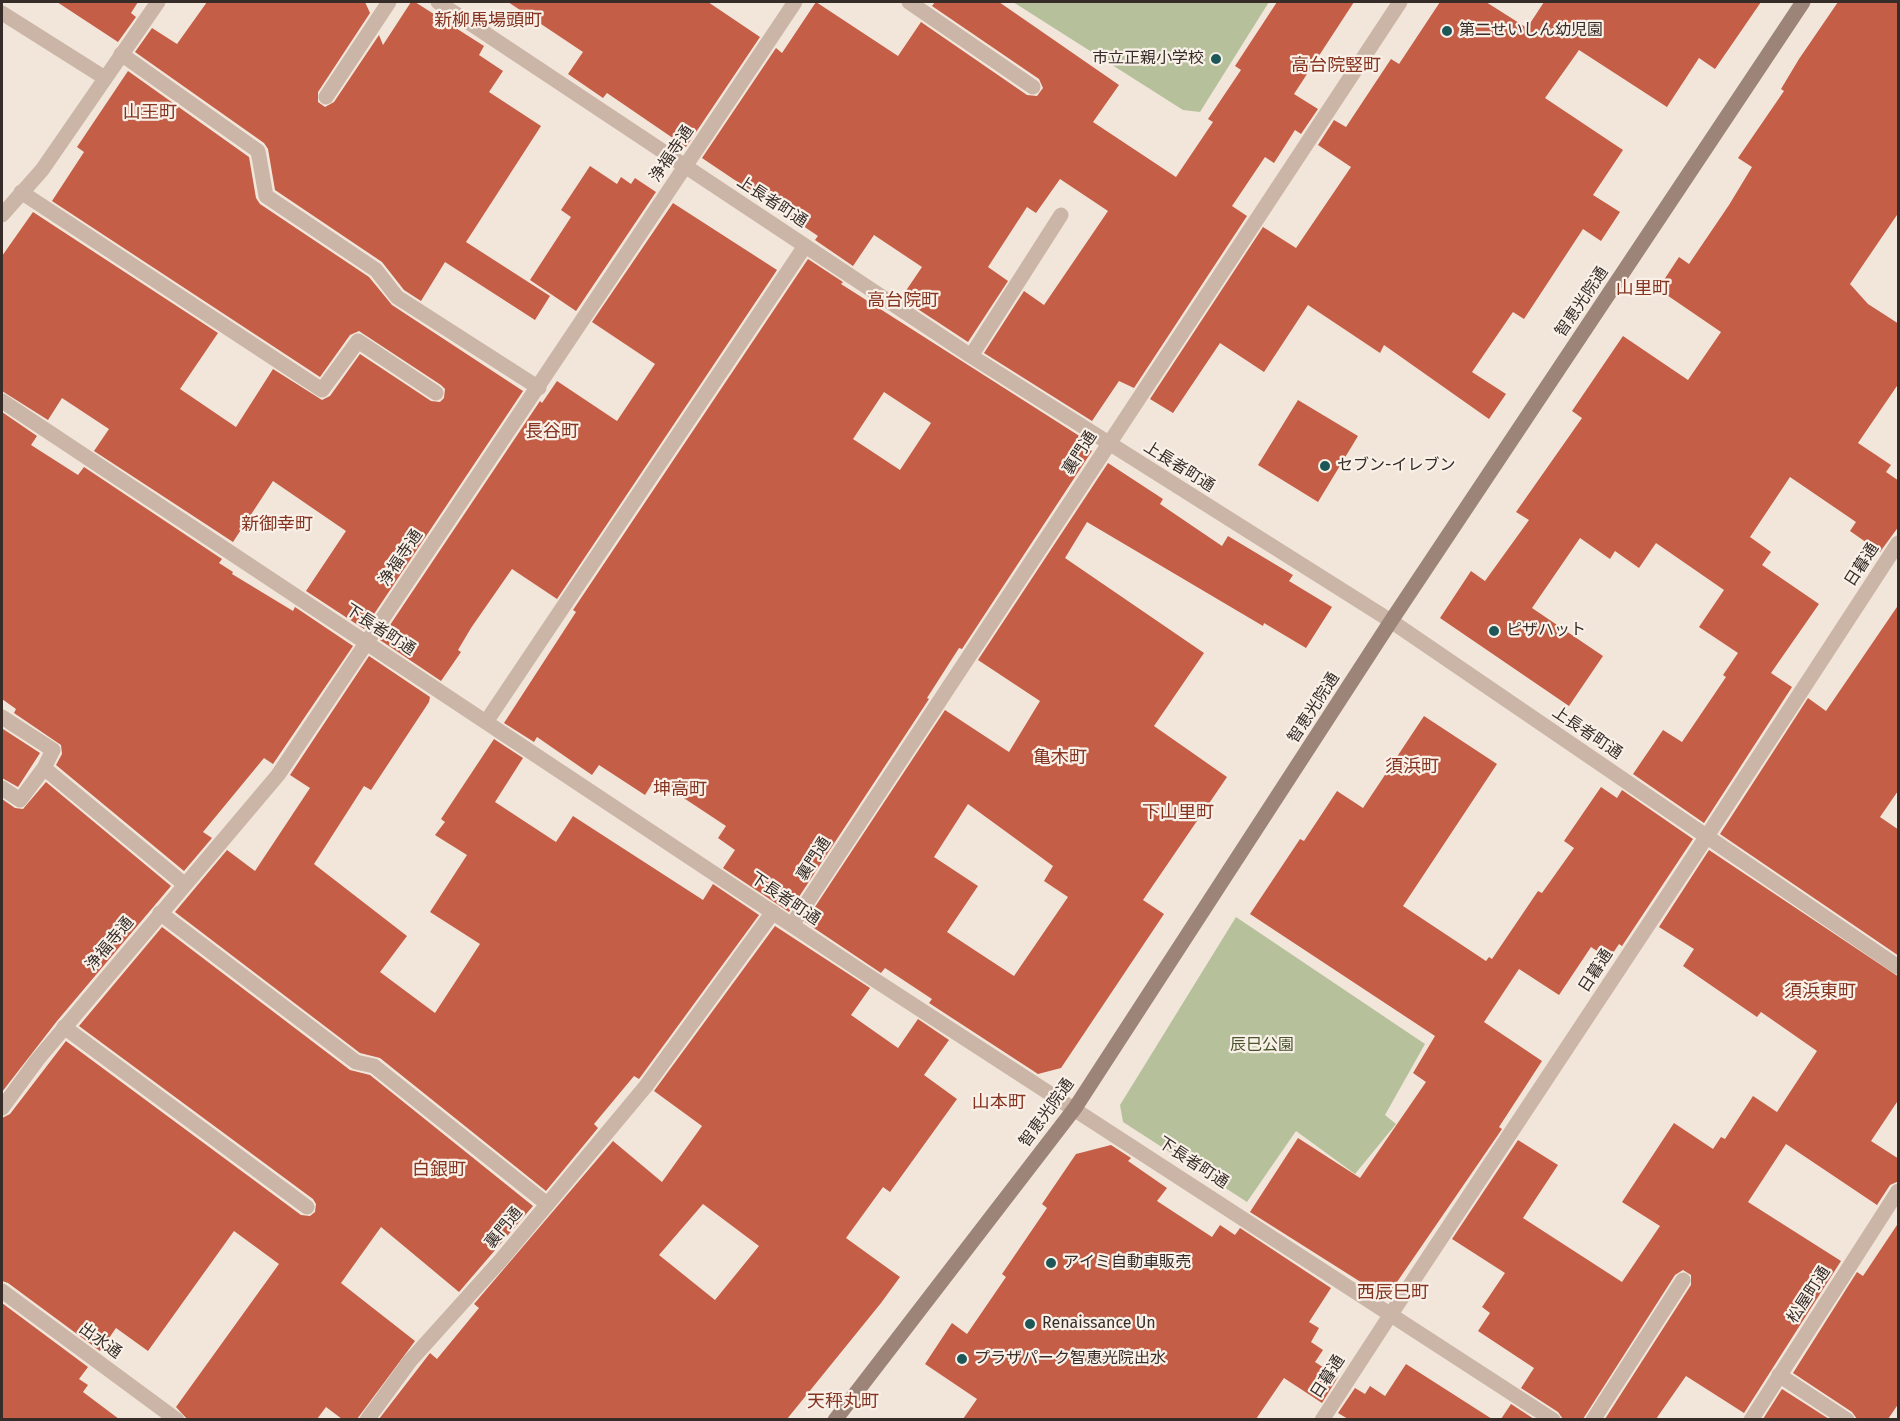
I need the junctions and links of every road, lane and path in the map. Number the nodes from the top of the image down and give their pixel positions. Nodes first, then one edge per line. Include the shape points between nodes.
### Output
1 (158, 2) edge
2 (389, 2) edge
3 (438, 2) edge
4 (795, 2) edge
5 (909, 2) edge
6 (1401, 2) edge
7 (1803, 2) edge
8 (2, 13) edge
9 (121, 54) junction
10 (105, 78) junction
11 (1033, 87) dead end
12 (326, 97) dead end
13 (685, 166) junction
14 (21, 192) junction
15 (2, 215) edge
16 (1061, 215) dead end
17 (805, 246) junction
18 (971, 356) junction
19 (539, 388) junction
20 (436, 393) dead end
21 (2, 401) edge
22 (1108, 443) junction
23 (1899, 543) edge
24 (1391, 621) junction
25 (365, 643) junction
26 (2, 717) edge
27 (486, 722) junction
28 (44, 768) junction
29 (2, 788) edge
30 (1707, 836) junction
31 (184, 884) junction
32 (773, 912) junction
33 (160, 913) junction
34 (792, 925) junction
35 (1899, 967) edge
36 (64, 1027) junction
37 (2, 1108) edge
38 (1075, 1108) junction
39 (1899, 1191) edge
40 (547, 1204) junction
41 (307, 1207) dead end
42 (1683, 1280) dead end
43 (2, 1291) edge
44 (1391, 1314) junction
45 (1779, 1375) junction
46 (177, 1419) edge
47 (367, 1419) edge
48 (835, 1419) edge
49 (1322, 1419) edge
50 (1553, 1419) edge
51 (1593, 1419) edge
52 (1750, 1419) edge
53 (1847, 1419) edge

1 - 9 street
2 - 12 street
3 - 13 street, 上長者町通
4 - 13 street, 浄福寺通
5 - 11 street
6 - 22 street, 裏門通
7 - 24 street, 智恵光院通
8 - 10 street
9 - 10 street
9 - 19 street via 258,151 266,196 376,270 397,297
10 - 14 street via 42,170
13 - 17 street, 上長者町通
13 - 19 street, 浄福寺通
14 - 15 street
14 - 20 street via 322,390 358,341
16 - 18 street
17 - 18 street, 上長者町通
17 - 27 street
18 - 22 street, 上長者町通
19 - 25 street, 浄福寺通
21 - 25 street, 下長者町通
22 - 24 street, 上長者町通
22 - 34 street, 裏門通
23 - 30 street, 日暮通
24 - 30 street, 上長者町通
24 - 38 street, 智恵光院通
25 - 27 street, 下長者町通
25 - 31 street, 浄福寺通 via 278,775
26 - 28 street via 52,750
27 - 32 street, 下長者町通
28 - 29 street via 20,800
28 - 31 street
30 - 35 street, 上長者町通
30 - 44 street, 日暮通
31 - 33 street, 浄福寺通
32 - 34 street, 下長者町通
32 - 40 street, 裏門通 via 646,1086
33 - 36 street, 浄福寺通
33 - 40 street via 356,1062 374,1066
34 - 38 street, 下長者町通
36 - 37 street, 浄福寺通
36 - 41 street
38 - 44 street, 下長者町通
38 - 48 street, 智恵光院通
39 - 45 street, 松屋町通
40 - 47 street, 裏門通 via 410,1361
42 - 51 street
43 - 46 street, 出水通
44 - 49 street, 日暮通
44 - 50 street, 下長者町通
45 - 52 street, 松屋町通
45 - 53 street

